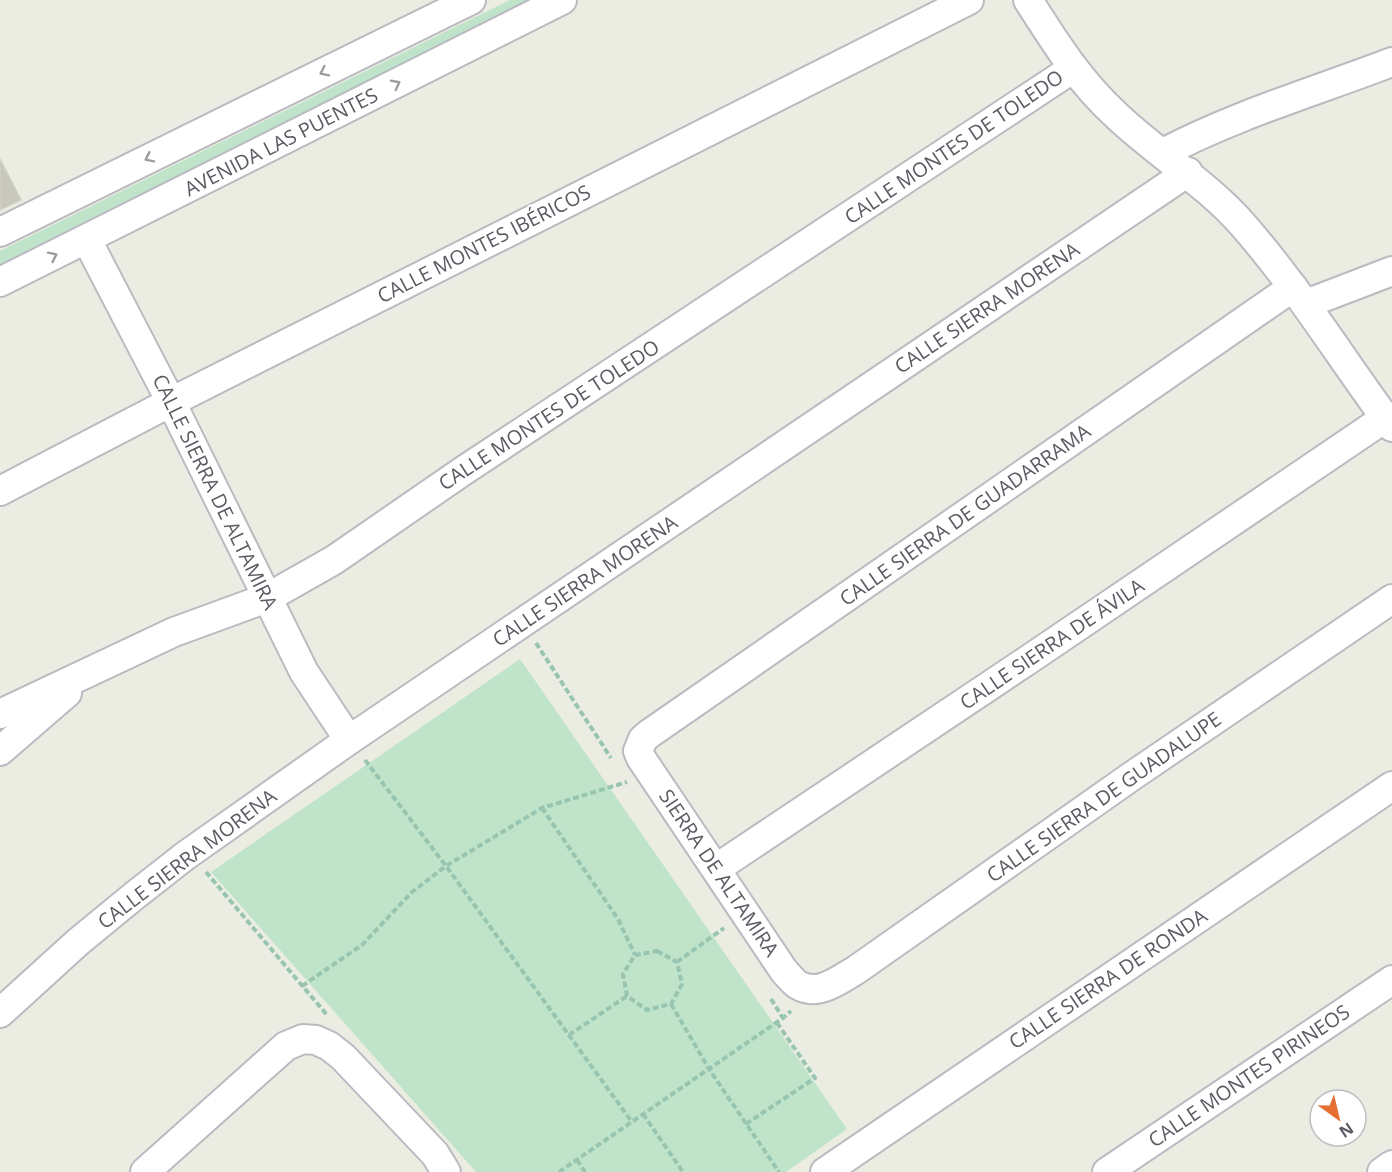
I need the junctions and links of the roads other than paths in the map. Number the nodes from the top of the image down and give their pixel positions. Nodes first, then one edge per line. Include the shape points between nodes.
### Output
1 (471, 0) edge
2 (562, 0) edge
3 (969, 0) edge
4 (1028, 0) edge
5 (1392, 62) edge
6 (1072, 69) junction
7 (1163, 153) junction
8 (1188, 172) junction
9 (0, 232) edge
10 (87, 240) junction
11 (1392, 271) edge
12 (0, 282) edge
13 (1300, 296) junction
14 (171, 402) junction
15 (1389, 423) edge
16 (0, 491) edge
17 (267, 598) junction
18 (1392, 599) edge
19 (95, 668) junction
20 (0, 714) edge
21 (349, 740) junction
22 (640, 744) joint
23 (0, 751) edge
24 (1392, 786) edge
25 (717, 868) junction
26 (1392, 980) edge
27 (814, 990) joint
28 (0, 1013) edge
29 (1392, 1165) edge
30 (145, 1172) edge
31 (446, 1172) edge
32 (825, 1172) edge
33 (1107, 1172) edge
34 (1382, 1172) edge

1 -> 9 street
10 -> 2 street, AVENIDA LAS PUENTES
3 - 14 street, CALLE MONTES IBÉRICOS
4 - 6 street
5 - 7 street via 1215,128
6 - 7 street via 1116,116
6 - 17 street, CALLE MONTES DE TOLEDO via 334,560
7 - 8 street
8 - 13 street via 1243,225
8 - 21 street, CALLE SIERRA MORENA
12 -> 10 street, AVENIDA LAS PUENTES
10 - 14 street, CALLE SIERRA DE ALTAMIRA
11 - 13 street, CALLE SIERRA DE GUADARRAMA
13 - 15 street
13 - 22 street, CALLE SIERRA DE GUADARRAMA via 649,734
14 - 16 street, CALLE MONTES IBÉRICOS
14 - 17 street, CALLE SIERRA DE ALTAMIRA
15 - 25 street, CALLE SIERRA DE ÁVILA
17 - 19 street, CALLE MONTES DE TOLEDO via 174,632
17 - 21 street, CALLE SIERRA DE ALTAMIRA via 304,672
18 - 27 street, CALLE SIERRA DE GUADALUPE via 856,970
19 - 20 street, CALLE MONTES DE TOLEDO
19 - 23 street
21 - 28 street, CALLE SIERRA MORENA via 142,889
22 - 25 street, SIERRA DE ALTAMIRA via 641,758
24 - 32 street, CALLE SIERRA DE RONDA
25 - 27 street, SIERRA DE ALTAMIRA via 784,971 798,985
26 - 33 street, CALLE MONTES PIRINEOS
29 - 34 street
30 - 31 street via 286,1046 324,1030 329,1046 435,1154

